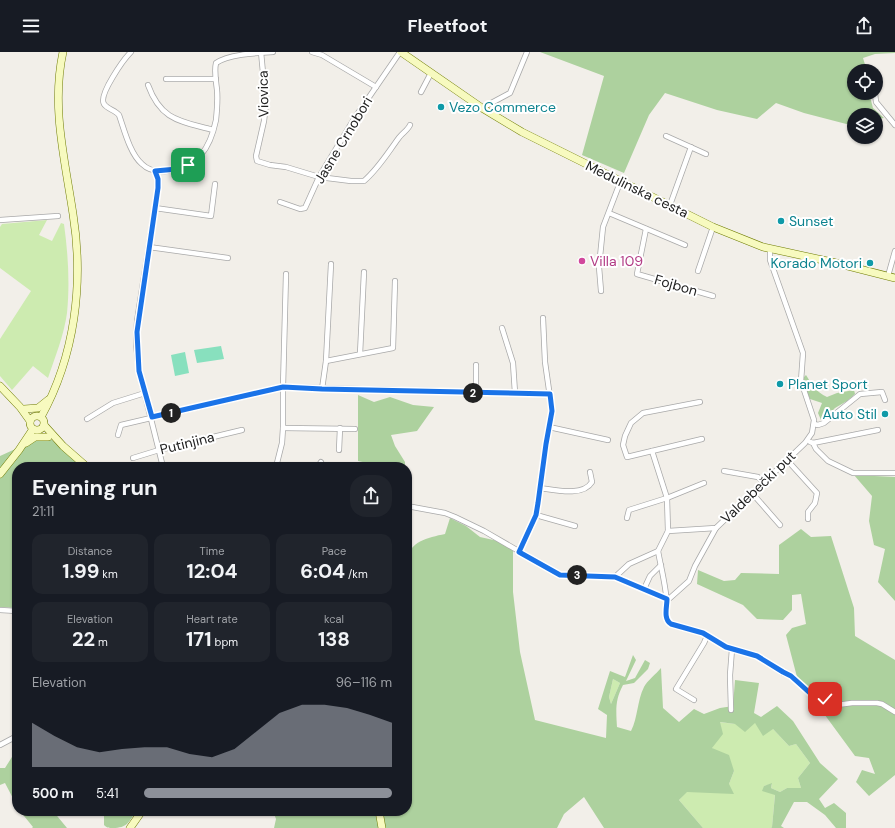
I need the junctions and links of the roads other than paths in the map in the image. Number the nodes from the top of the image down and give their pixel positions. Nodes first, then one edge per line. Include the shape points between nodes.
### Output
1 (63, 52) edge
2 (67, 52) edge
3 (131, 52) edge
4 (261, 52) edge
5 (273, 52) edge
6 (312, 52) edge
7 (527, 52) edge
8 (402, 53) edge
9 (60, 67) junction
10 (432, 74) junction
11 (166, 79) dead end
12 (216, 79) junction
13 (148, 85) dead end
14 (376, 86) junction
15 (422, 92) dead end
16 (876, 100) edge
17 (482, 108) junction
18 (410, 125) dead end
19 (895, 125) edge
20 (213, 130) junction
21 (666, 136) dead end
22 (691, 147) junction
23 (706, 154) dead end
24 (155, 171) junction
25 (319, 176) junction
26 (621, 180) junction
27 (214, 184) dead end
28 (280, 202) dead end
29 (670, 205) junction
30 (155, 208) junction
31 (609, 213) junction
32 (58, 216) dead end
33 (0, 220) edge
34 (713, 227) junction
35 (646, 229) junction
36 (684, 245) dead end
37 (149, 246) junction
38 (770, 249) junction
39 (895, 251) edge
40 (228, 258) dead end
41 (331, 264) dead end
42 (698, 271) dead end
43 (364, 272) dead end
44 (286, 274) dead end
45 (892, 277) edge
46 (395, 281) dead end
47 (601, 292) dead end
48 (713, 296) dead end
49 (543, 318) dead end
50 (502, 328) dead end
51 (360, 354) junction
52 (326, 361) junction
53 (476, 365) dead end
54 (0, 386) edge
55 (283, 387) junction
56 (322, 389) junction
57 (145, 393) junction
58 (476, 393) junction
59 (515, 393) junction
60 (550, 394) junction
61 (51, 397) junction
62 (885, 400) dead end
63 (700, 402) dead end
64 (22, 408) junction
65 (152, 417) junction
66 (35, 418) junction
67 (87, 419) dead end
68 (814, 424) junction
69 (39, 428) junction
70 (284, 428) junction
71 (340, 428) junction
72 (549, 428) junction
73 (355, 429) dead end
74 (242, 430) dead end
75 (878, 430) dead end
76 (118, 434) dead end
77 (48, 437) junction
78 (702, 439) dead end
79 (608, 440) dead end
80 (807, 440) junction
81 (813, 443) junction
82 (63, 446) junction
83 (21, 447) junction
84 (159, 450) junction
85 (339, 450) dead end
86 (652, 451) junction
87 (132, 458) dead end
88 (787, 460) junction
89 (81, 462) edge
90 (162, 462) edge
91 (277, 462) edge
92 (724, 471) dead end
93 (590, 472) dead end
94 (895, 473) edge
95 (0, 474) edge
96 (763, 482) junction
97 (704, 483) dead end
98 (540, 488) junction
99 (752, 493) junction
100 (667, 498) junction
101 (412, 507) edge
102 (536, 515) junction
103 (626, 518) dead end
104 (808, 519) dead end
105 (780, 525) dead end
106 (575, 526) dead end
107 (716, 528) junction
108 (668, 531) junction
109 (658, 551) junction
110 (519, 552) junction
111 (661, 565) junction
112 (615, 577) junction
113 (644, 589) junction
114 (667, 599) junction
115 (0, 610) edge
116 (12, 611) edge
117 (707, 636) junction
118 (732, 649) junction
119 (694, 700) dead end
120 (731, 710) dead end
121 (895, 712) edge
122 (12, 739) edge
123 (0, 745) edge
124 (138, 816) edge
125 (380, 816) edge
126 (130, 828) edge
127 (382, 828) edge

1 - 9 main road
2 - 9 main road
3 - 24 street via 112,75 103,102 119,115 131,148 140,163
4 - 5 street
4 - 12 street via 216,63
4 - 25 street, Viovica via 266,104 256,160
6 - 14 street via 322,55
7 - 17 street via 510,93
8 - 10 main road, Medulinska cesta
8 - 14 street, Jasne Crnobori
9 - 61 main road via 60,140 75,228 78,279 70,338
10 - 15 street
10 - 17 main road, Medulinska cesta
11 - 12 street
12 - 20 street via 217,104
13 - 20 street via 159,107 172,118
14 - 25 street, Jasne Crnobori
16 - 19 street
17 - 26 main road, Medulinska cesta via 528,135
18 - 25 street via 374,172 364,181
20 - 24 street via 206,147 194,162 177,169
21 - 22 street
22 - 23 street
22 - 29 street
24 - 30 street via 158,179
25 - 28 street, Jasne Crnobori via 305,208 300,209
26 - 29 main road, Medulinska cesta
26 - 31 street
27 - 30 street via 211,216
29 - 34 main road, Medulinska cesta
30 - 37 street
31 - 35 street
31 - 47 street via 603,227 601,243
32 - 33 street
34 - 38 main road, Medulinska cesta
34 - 42 street
35 - 36 street
35 - 48 street, Fojbon via 637,274
37 - 40 street
37 - 57 street via 137,332 139,371
38 - 45 main road, Medulinska cesta
38 - 68 street via 770,260 803,353 801,381
39 - 45 street
41 - 52 street
43 - 51 street
44 - 55 street
46 - 51 street via 393,348
49 - 60 street via 545,362
50 - 59 street via 512,363
51 - 52 street
52 - 56 street
53 - 58 street
54 - 64 main road
55 - 56 street
55 - 65 street
55 - 70 street
56 - 58 street
57 - 65 street
57 - 67 street via 113,403
58 - 59 street
59 - 60 street
60 - 72 street via 552,411
61 - 64 main road via 38,408
61 - 66 main road
62 - 68 street via 882,392 860,394 824,423
63 - 86 street via 644,413 631,422 623,445 627,457
64 - 66 main road
65 - 76 street via 120,425
65 - 84 street
66 - 69 main road via 43,420
66 - 69 main road via 30,426
68 - 80 street, Valdebečki put
69 - 77 main road
69 - 82 main road
69 - 83 main road
70 - 71 street
70 - 91 street
71 - 73 street
71 - 85 street
72 - 79 street
72 - 98 street
74 - 84 street, Putinjina
75 - 81 street
77 - 82 main road
77 - 83 main road via 35,437
78 - 86 street
80 - 81 street, Valdebečki put
80 - 88 street, Valdebečki put
81 - 94 street via 828,460 853,472
82 - 89 main road
83 - 95 main road
84 - 87 street, Putinjina
84 - 90 street
86 - 100 street
88 - 96 street, Valdebečki put
88 - 104 street via 817,493 815,503 808,512
92 - 96 street via 758,477
93 - 98 street via 592,482 589,487 582,490
96 - 99 street, Valdebečki put
97 - 100 street
98 - 102 street
99 - 105 street
99 - 107 street, Valdebečki put
100 - 103 street via 629,510
100 - 108 street
101 - 110 street via 456,517
102 - 106 street
102 - 110 street
107 - 108 street, Valdebečki put
107 - 114 street via 694,566 689,581
108 - 109 street
109 - 111 street
109 - 112 street via 629,564
110 - 112 street via 560,575
111 - 113 street via 650,576
111 - 114 street
112 - 113 street
113 - 114 street
114 - 117 street via 667,622
115 - 116 street
117 - 118 street
117 - 119 street via 676,689
118 - 120 street
118 - 121 street via 757,656 791,676 811,694 833,704 877,703
122 - 123 street
124 - 126 main road
125 - 127 main road

